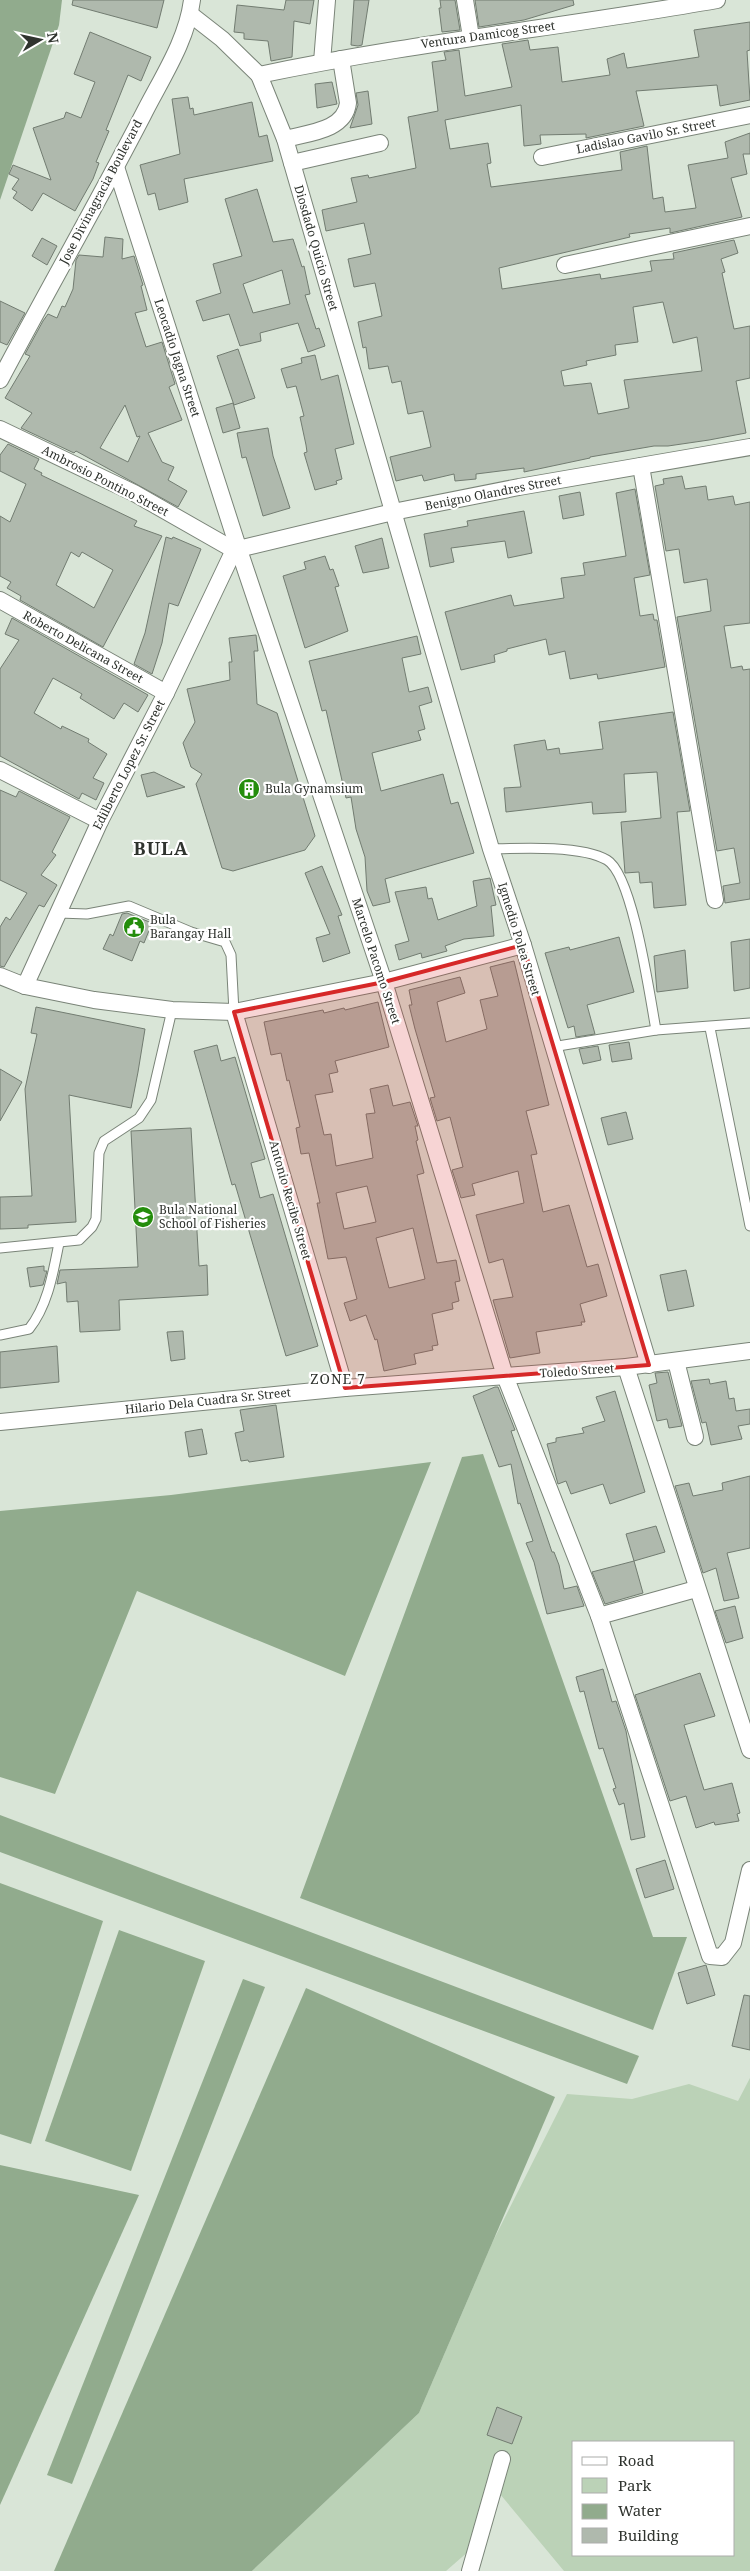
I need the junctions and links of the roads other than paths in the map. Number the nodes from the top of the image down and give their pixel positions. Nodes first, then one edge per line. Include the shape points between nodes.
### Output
1 (327, 0) edge
2 (465, 0) edge
3 (717, 0) edge
4 (191, 7) edge
5 (471, 38) junction
6 (341, 59) junction
7 (322, 62) junction
8 (259, 75) junction
9 (750, 114) edge
10 (285, 139) junction
11 (380, 143) dead end
12 (542, 157) dead end
13 (292, 163) junction
14 (116, 167) junction
15 (750, 226) edge
16 (566, 265) dead end
17 (0, 380) edge
18 (0, 430) edge
19 (750, 447) edge
20 (640, 466) junction
21 (393, 512) junction
22 (236, 549) junction
23 (0, 600) edge
24 (166, 693) junction
25 (0, 770) edge
26 (100, 821) junction
27 (490, 849) junction
28 (716, 900) dead end
29 (58, 913) junction
30 (523, 945) junction
31 (0, 976) edge
32 (384, 982) junction
33 (24, 986) junction
34 (172, 1010) junction
35 (234, 1012) junction
36 (750, 1023) edge
37 (710, 1028) junction
38 (656, 1030) junction
39 (552, 1047) junction
40 (750, 1226) edge
41 (59, 1243) junction
42 (0, 1248) edge
43 (0, 1335) edge
44 (750, 1351) edge
45 (676, 1361) junction
46 (649, 1365) junction
47 (626, 1367) junction
48 (505, 1376) junction
49 (345, 1388) junction
50 (0, 1422) edge
51 (694, 1437) dead end
52 (696, 1589) junction
53 (599, 1616) junction
54 (750, 1750) edge
55 (750, 1870) edge
56 (502, 2459) dead end
57 (470, 2571) edge

1 - 7 street
2 - 5 street
3 - 5 street, Ventura Damicog Street
4 - 8 street, Diosdado Quicio Street
4 - 14 street, Jose Divinagracia Boulevard via 180,42
5 - 6 street, Ventura Damicog Street
6 - 7 street, Ventura Damicog Street
6 - 10 street via 348,103 342,118 328,128
7 - 8 street, Ventura Damicog Street
8 - 10 street, Diosdado Quicio Street
9 - 12 street, Ladislao Gavilo Sr. Street
10 - 13 street, Diosdado Quicio Street
11 - 13 street
13 - 21 street, Diosdado Quicio Street
14 - 17 street, Jose Divinagracia Boulevard
14 - 22 street, Leocadio Jagna Street
15 - 16 street
18 - 22 street, Ambrosio Pontino Street via 134,493
19 - 20 street, Benigno Olandres Street
20 - 21 street, Benigno Olandres Street
20 - 28 street
21 - 22 street, Benigno Olandres Street
21 - 27 street, Igmedio Polea Street
22 - 24 street, Edilberto Lopez Sr. Street
22 - 32 street, Marcelo Pacomo Street
23 - 24 street, Roberto Delicana Street
24 - 26 street, Edilberto Lopez Sr. Street
25 - 26 street
26 - 29 street, Edilberto Lopez Sr. Street
27 - 30 street, Igmedio Polea Street
27 - 38 lane via 562,850 594,854 609,861 628,899 640,942
29 - 33 street, Edilberto Lopez Sr. Street
29 - 35 lane via 87,914 129,906 191,932 225,942 231,955
30 - 32 street
30 - 39 street, Igmedio Polea Street
31 - 33 street
32 - 35 street
32 - 48 street, Marcelo Pacomo Street
33 - 34 street via 94,1000
34 - 35 street
34 - 41 lane via 151,1100 139,1118 104,1141 99,1153 96,1219 79,1240
35 - 49 street, Antonio Recibe Street
36 - 37 lane
37 - 38 lane
37 - 40 lane
38 - 39 lane
39 - 46 street, Igmedio Polea Street
41 - 42 lane
41 - 43 lane via 40,1316 29,1330
44 - 45 street, Toledo Street
45 - 46 street, Toledo Street
45 - 51 street
46 - 47 street, Toledo Street
47 - 48 street, Toledo Street
47 - 52 street
48 - 49 street, Hilario Dela Cuadra Sr. Street
48 - 53 street, Marcelo Pacomo Street
49 - 50 street, Hilario Dela Cuadra Sr. Street
52 - 53 street
52 - 54 street
53 - 55 street, Marcelo Pacomo Street via 710,1956 722,1957 733,1943
56 - 57 street

